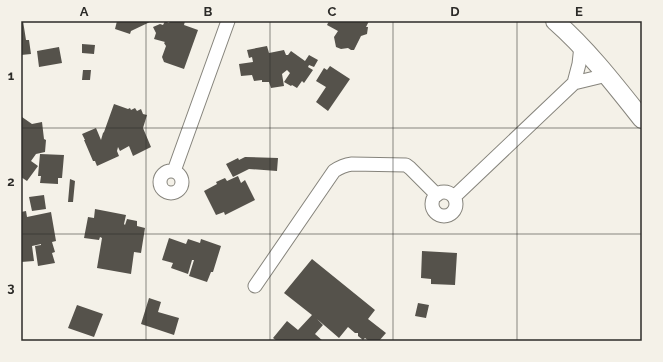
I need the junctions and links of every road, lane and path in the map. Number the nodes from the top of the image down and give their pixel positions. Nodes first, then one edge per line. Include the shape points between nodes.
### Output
1 (228, 21) edge
2 (555, 21) edge
3 (581, 46) junction
4 (607, 75) junction
5 (574, 83) junction
6 (642, 119) edge
7 (174, 172) dead end
8 (437, 194) junction
9 (454, 197) junction
10 (255, 286) dead end

1 - 7 street
2 - 3 street
3 - 4 street
3 - 5 street
4 - 5 street
4 - 6 street
5 - 9 street
8 - 9 street via 446,192
8 - 9 street via 432,202 433,207 442,216 451,214 454,210
8 - 10 street via 406,165 352,164 339,167

